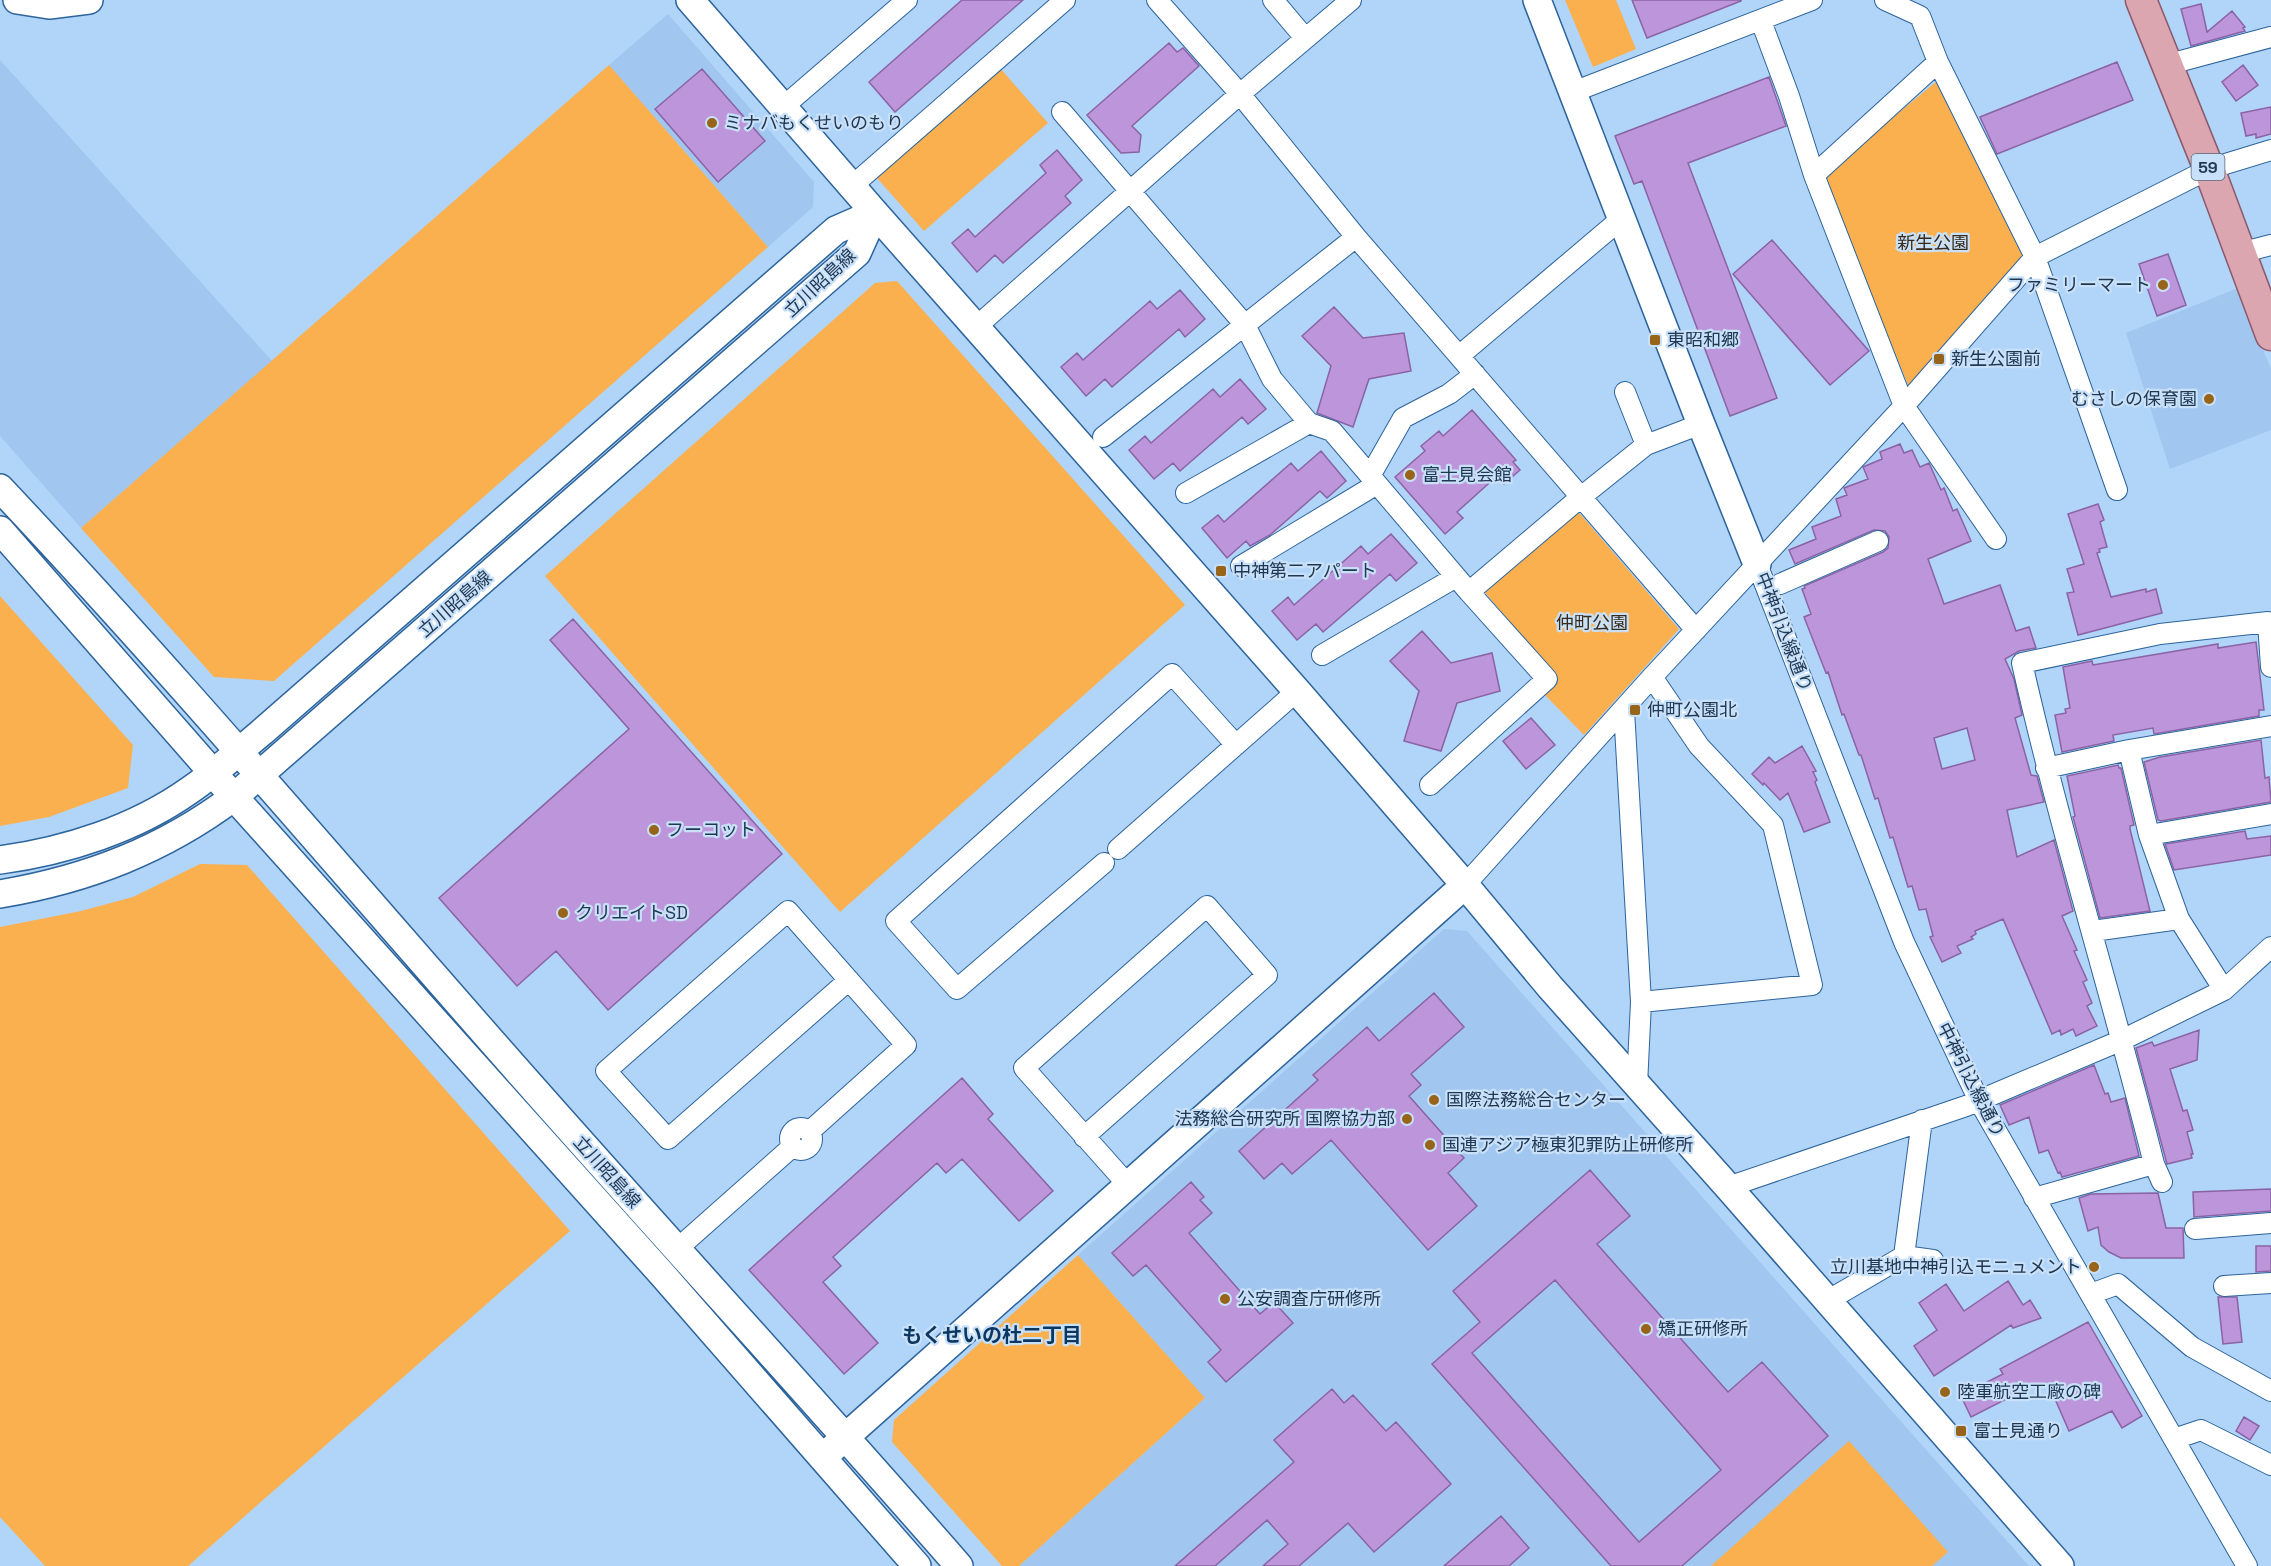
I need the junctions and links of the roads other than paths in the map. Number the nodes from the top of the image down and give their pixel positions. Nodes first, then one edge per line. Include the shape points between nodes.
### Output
1 (17, 0) edge
2 (89, 0) edge
3 (690, 0) edge
4 (907, 0) edge
5 (1065, 0) edge
6 (1157, 0) edge
7 (1273, 0) edge
8 (1537, 0) edge
9 (1812, 0) edge
10 (1885, 0) edge
11 (2141, 0) edge
12 (1349, 1) edge
13 (1761, 21) junction
14 (2271, 37) edge
15 (1305, 38) junction
16 (1938, 62) junction
17 (2166, 65) junction
18 (1573, 92) junction
19 (1240, 94) junction
20 (783, 107) junction
21 (1062, 112) dead end
22 (2271, 150) edge
23 (2208, 169) junction
24 (1814, 175) junction
25 (852, 186) junction
26 (1131, 192) junction
27 (875, 213) junction
28 (1621, 219) junction
29 (1356, 237) junction
30 (2271, 245) edge
31 (2240, 253) junction
32 (2035, 257) junction
33 (1245, 325) junction
34 (976, 327) junction
35 (2271, 335) edge
36 (1459, 356) junction
37 (1475, 374) junction
38 (1625, 392) dead end
39 (1904, 406) junction
40 (1309, 423) junction
41 (1701, 424) junction
42 (1103, 437) dead end
43 (1646, 445) junction
44 (1373, 480) junction
45 (0, 488) edge
46 (2117, 490) dead end
47 (1186, 493) dead end
48 (1581, 497) junction
49 (0, 530) edge
50 (1996, 539) dead end
51 (1878, 541) dead end
52 (1762, 559) junction
53 (1241, 566) dead end
54 (1462, 584) junction
55 (1780, 584) junction
56 (1696, 630) junction
57 (1323, 655) dead end
58 (2271, 667) edge
59 (1652, 677) junction
60 (1297, 691) junction
61 (1624, 710) junction
62 (2271, 726) edge
63 (1236, 745) junction
64 (2129, 750) junction
65 (238, 752) junction
66 (2046, 768) junction
67 (214, 772) junction
68 (259, 775) junction
69 (1430, 785) dead end
70 (234, 797) junction
71 (2271, 814) edge
72 (2149, 836) junction
73 (0, 860) edge
74 (1887, 861) dead end
75 (1465, 885) junction
76 (0, 894) edge
77 (2179, 919) junction
78 (2093, 931) junction
79 (2271, 947) edge
80 (849, 980) junction
81 (2224, 990) junction
82 (1641, 1002) junction
83 (2122, 1040) junction
84 (1637, 1085) junction
85 (1979, 1101) junction
86 (1922, 1120) junction
87 (1084, 1137) junction
88 (1128, 1185) junction
89 (1728, 1187) junction
90 (2034, 1198) junction
91 (2271, 1223) edge
92 (2195, 1229) dead end
93 (676, 1250) junction
94 (1904, 1256) junction
95 (1932, 1260) dead end
96 (2271, 1283) edge
97 (2224, 1286) dead end
98 (2091, 1294) junction
99 (1827, 1301) junction
100 (2271, 1391) edge
101 (846, 1437) junction
102 (2174, 1440) junction
103 (822, 1458) junction
104 (2271, 1465) edge
105 (917, 1566) edge
106 (959, 1566) edge
107 (2060, 1566) edge
108 (2247, 1566) edge

1 - 2 main road via 49,5
3 - 20 main road
4 - 20 street
5 - 25 street
6 - 19 street
7 - 15 street
8 - 18 main road
9 - 13 street
10 - 16 street via 1920,16
11 - 17 main road, 59
12 - 15 street
13 - 18 street
13 - 24 street
14 - 17 street
15 - 19 street
16 - 24 street
16 - 32 street
17 - 23 main road, 59
18 - 28 main road
19 - 26 street
19 - 29 street
20 - 25 main road
21 - 26 street
22 - 23 street
23 - 31 main road, 59
23 - 32 street
24 - 39 street
25 - 27 main road
26 - 33 street
26 - 34 street
27 - 34 main road
27 - 65 main road, 立川昭島線 via 836,230
27 - 68 main road, 立川昭島線 via 857,253
28 - 36 street
28 - 41 main road
29 - 33 street
29 - 36 street
30 - 31 street
31 - 35 main road, 59
32 - 39 street
32 - 46 street
33 - 40 street via 1272,379
33 - 42 street
34 - 60 main road
36 - 37 street
37 - 44 street via 1449,394 1403,418
37 - 48 street
38 - 43 street
39 - 50 street
39 - 52 street
40 - 44 street via 1332,431
40 - 47 street
41 - 43 street
41 - 52 main road
43 - 48 street
44 - 53 street
44 - 54 street
45 - 65 main road, 立川昭島線
48 - 54 street
48 - 56 street
49 - 67 main road, 立川昭島線
51 - 55 street
52 - 55 street
52 - 56 street
52 - 85 street, 中神引込線通り via 1904,942
54 - 57 street
54 - 69 street via 1547,679
55 - 74 street
56 - 59 street
58 - 66 street via 2268,622 2160,634 2022,663
59 - 61 street
59 - 82 street via 1699,746 1773,825 1812,985
60 - 63 street
60 - 75 main road
61 - 75 street
61 - 82 street
62 - 64 street
63 - 63 street via 1172,674 896,921 957,989
64 - 66 street
64 - 72 street
65 - 67 main road, 立川昭島線
65 - 68 main road, 立川昭島線
66 - 78 street
67 - 70 main road, 立川昭島線
67 - 73 main road, 立川昭島線 via 175,800 105,834 58,849
68 - 70 main road, 立川昭島線
68 - 93 main road, 立川昭島線
70 - 76 main road, 立川昭島線 via 196,824 132,857 45,886
70 - 103 main road, 立川昭島線 via 527,1121
71 - 72 street
72 - 77 street
75 - 84 main road
75 - 88 main road
77 - 78 street
77 - 81 street
78 - 83 street
79 - 81 street
80 - 80 street via 788,912 606,1071 668,1139
80 - 93 street via 906,1045 809,1131 812,1142 808,1148 801,1151 792,1147
81 - 83 street
82 - 84 street
83 - 85 street
83 - 90 street via 2158,1173
84 - 89 main road
85 - 86 street
85 - 90 street, 中神引込線通り
86 - 89 street
86 - 94 street
87 - 87 street via 1024,1068 1206,906 1267,975
87 - 88 street
88 - 101 main road
89 - 99 main road
90 - 98 street, 中神引込線通り
91 - 92 street
93 - 101 main road, 立川昭島線
94 - 95 street
94 - 99 street
96 - 97 street
98 - 100 street via 2118,1284 2192,1347
98 - 102 street, 中神引込線通り
99 - 107 main road
101 - 103 main road
101 - 106 main road, 立川昭島線
102 - 104 street via 2201,1430
102 - 108 street, 中神引込線通り
103 - 105 main road, 立川昭島線

